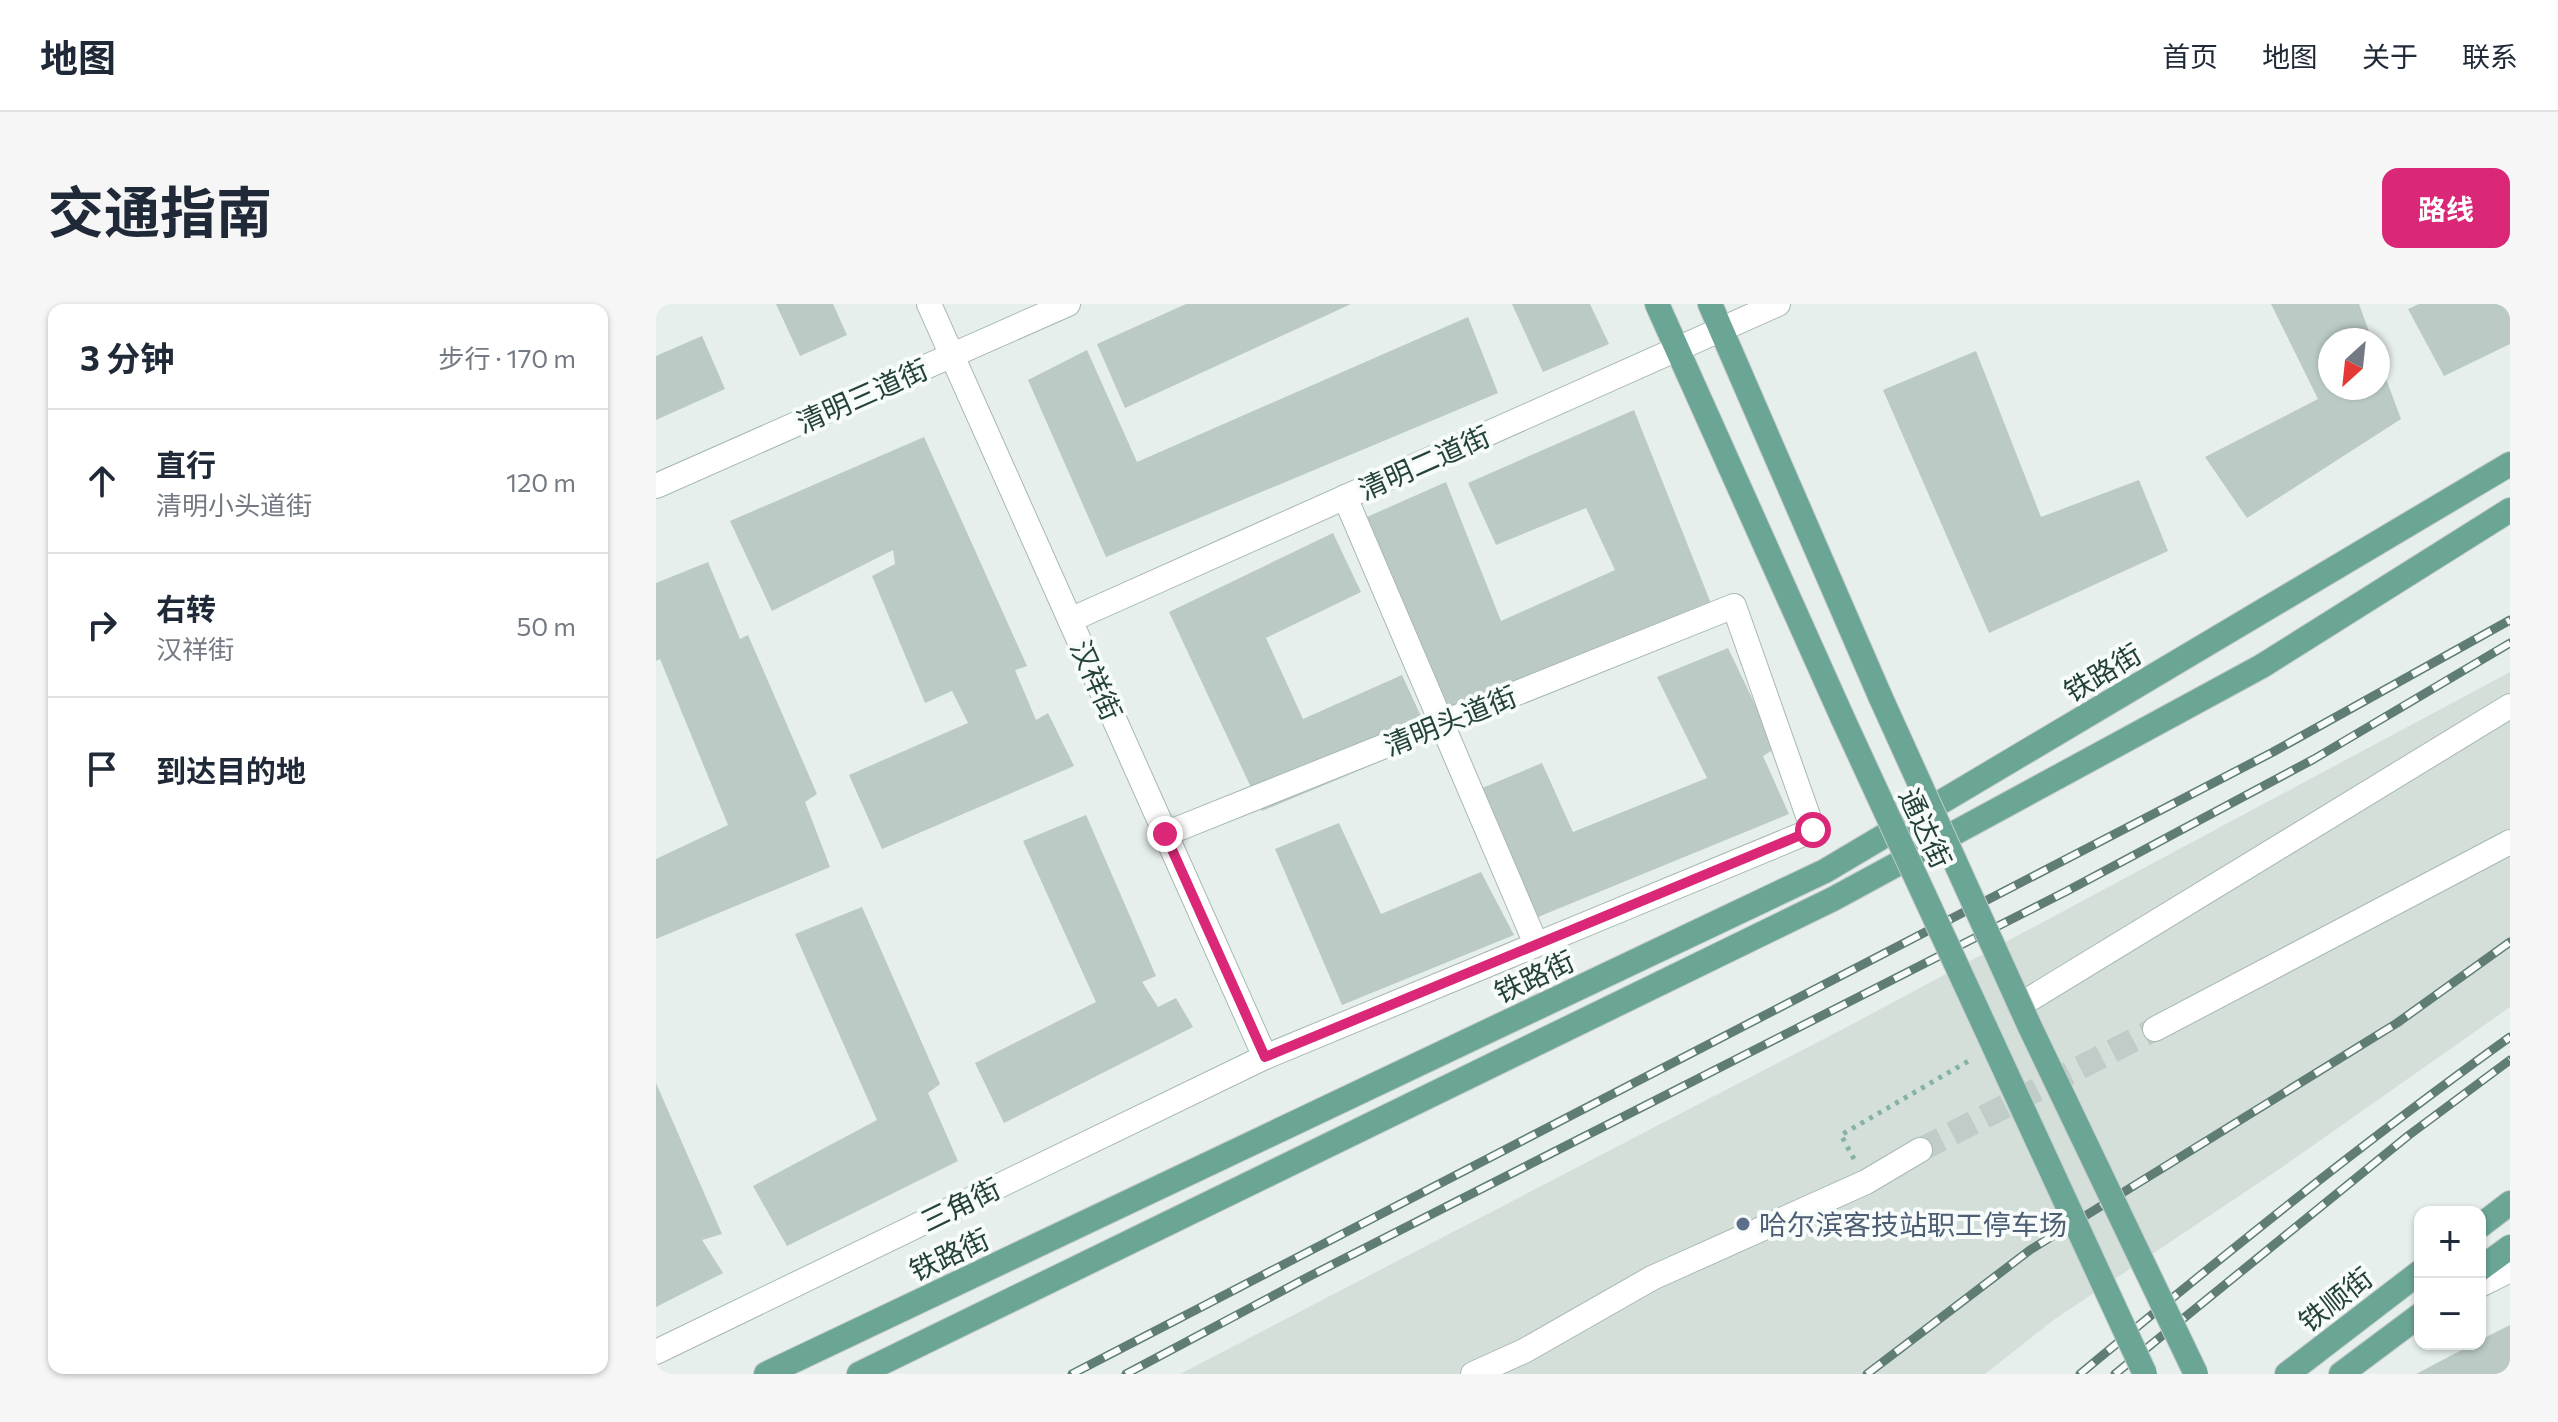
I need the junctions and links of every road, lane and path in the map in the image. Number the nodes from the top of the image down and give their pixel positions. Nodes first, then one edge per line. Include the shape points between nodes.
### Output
1 (929, 304) edge
2 (1068, 304) edge
3 (1657, 304) edge
4 (1710, 304) edge
5 (1778, 304) edge
6 (1722, 329) junction
7 (1677, 349) junction
8 (952, 355) junction
9 (2510, 464) edge
10 (656, 486) edge
11 (1345, 497) junction
12 (2510, 510) edge
13 (1070, 620) junction
14 (2510, 706) edge
15 (1441, 723) junction
16 (1813, 830) joint
17 (1165, 834) junction
18 (2510, 842) edge
19 (1536, 944) junction
20 (2020, 1005) junction
21 (2155, 1029) tunnel mouth
22 (1993, 1047) junction
23 (1265, 1057) junction
24 (1920, 1150) tunnel mouth
25 (1866, 1182) junction
26 (2510, 1203) edge
27 (2486, 1221) edge
28 (2510, 1247) edge
29 (2486, 1265) edge
30 (2510, 1270) edge
31 (2414, 1277) edge
32 (2486, 1282) edge
33 (2414, 1319) edge
34 (656, 1352) edge
35 (766, 1374) edge
36 (859, 1374) edge
37 (1473, 1374) edge
38 (2145, 1374) edge
39 (2196, 1374) edge
40 (2287, 1374) edge
41 (2341, 1374) edge

1 - 8 street, 汉祥街
2 - 8 street, 清明三道街
3 - 7 main road, 通达街
4 - 6 main road
5 - 6 street, 清明二道街
6 - 7 street, 清明二道街
6 - 20 main road, bridge
7 - 11 street, 清明二道街
7 - 22 main road, 通达街, bridge
8 - 10 street, 清明三道街
8 - 13 street, 汉祥街
9 - 35 main road, 铁路街 via 1825,871
11 - 13 street, 清明二道街
11 - 15 street
12 - 36 main road via 2262,666 1833,899
13 - 17 street, 汉祥街
14 - 20 street
15 - 16 street, 清明头道街 via 1734,606
15 - 17 street, 清明头道街
15 - 19 street
16 - 19 street, 三角街
17 - 23 street, 汉祥街
18 - 21 street
19 - 23 street, 三角街
20 - 39 main road, bridge
22 - 25 path via 1841,1135
22 - 38 main road, 通达街, bridge
23 - 34 street, 三角街
24 - 25 street
25 - 37 street via 1652,1278
26 - 27 main road
28 - 29 main road
30 - 32 street
31 - 40 main road, 铁顺街
33 - 41 main road

